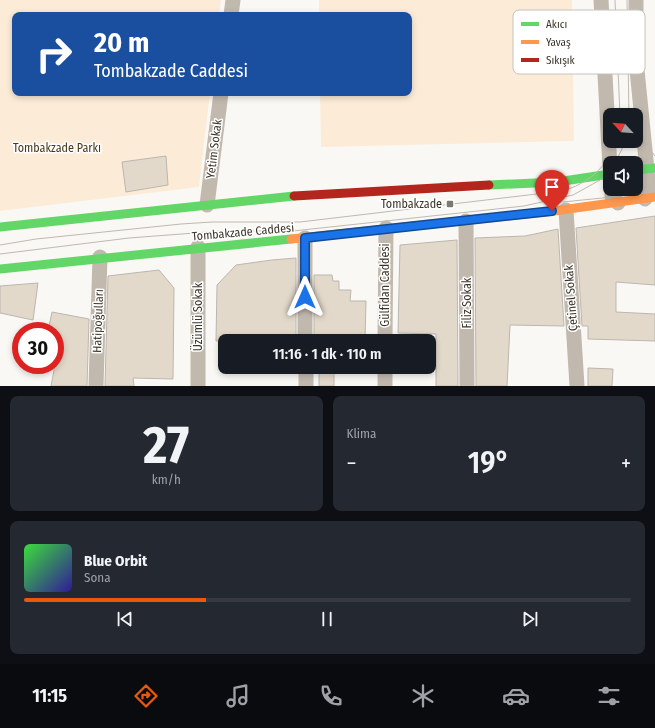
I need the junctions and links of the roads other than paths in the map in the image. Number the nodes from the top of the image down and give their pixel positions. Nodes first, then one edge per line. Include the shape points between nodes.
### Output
1 (233, 0) edge
2 (601, 0) edge
3 (602, 10) edge
4 (231, 12) edge
5 (605, 74) edge
6 (637, 74) edge
7 (222, 96) edge
8 (609, 156) edge
9 (646, 169) edge
10 (603, 175) edge
11 (612, 196) edge
12 (650, 198) edge
13 (618, 203) junction
14 (207, 205) junction
15 (566, 210) junction
16 (466, 221) junction
17 (0, 227) edge
18 (386, 228) junction
19 (305, 238) junction
20 (198, 247) junction
21 (100, 257) junction
22 (0, 269) edge
23 (305, 334) edge
24 (385, 334) edge
25 (306, 374) edge
26 (385, 374) edge
27 (96, 386) edge
28 (198, 386) edge
29 (306, 386) edge
30 (385, 386) edge
31 (467, 386) edge
32 (577, 386) edge

1 - 4 street
2 - 3 street
5 - 8 street
6 - 9 street
7 - 14 street, Yetim Sokak
9 - 12 street
10 - 14 main road via 557,182 313,194
11 - 13 street
12 - 13 main road, Tombakzade Caddesi
13 - 15 main road, Tombakzade Caddesi
14 - 17 main road
15 - 16 main road, Tombakzade Caddesi
15 - 32 street, Çetinel Sokak
16 - 18 main road, Tombakzade Caddesi
16 - 31 street, Filiz Sokak
18 - 19 main road, Tombakzade Caddesi
18 - 24 street, Gülfidan Caddesi
19 - 20 main road, Tombakzade Caddesi
19 - 23 street
20 - 21 main road, Tombakzade Caddesi
20 - 28 street, Üzümlü Sokak
21 - 22 main road, Tombakzade Caddesi
21 - 27 street, Hatipoğulları
25 - 29 street
26 - 30 street

